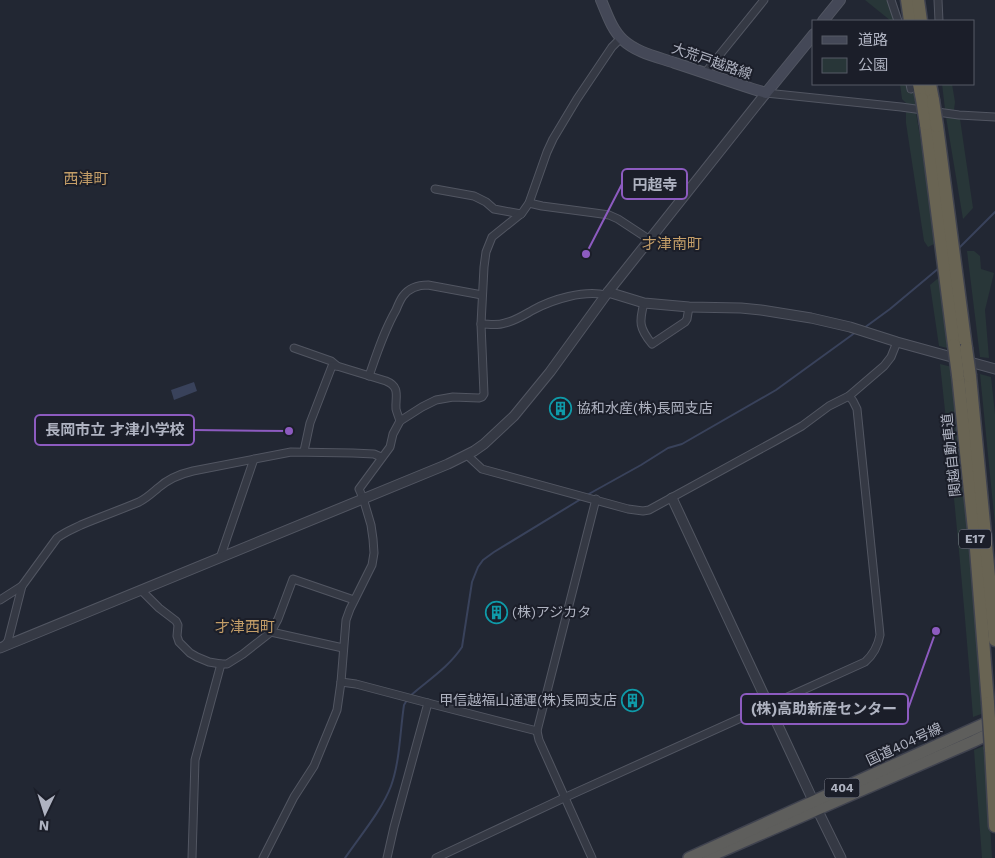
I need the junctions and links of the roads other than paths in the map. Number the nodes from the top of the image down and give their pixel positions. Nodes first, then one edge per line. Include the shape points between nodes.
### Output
1 (601, 0) edge
2 (764, 0) edge
3 (840, 0) edge
4 (891, 0) edge
5 (907, 0) edge
6 (918, 0) edge
7 (938, 0) edge
8 (825, 20) edge
9 (898, 20) edge
10 (910, 20) edge
11 (921, 20) edge
12 (939, 20) edge
13 (812, 36) edge
14 (621, 38) junction
15 (706, 73) junction
16 (913, 85) edge
17 (930, 85) edge
18 (766, 93) junction
19 (927, 99) junction
20 (995, 117) edge
21 (931, 125) junction
22 (435, 189) dead end
23 (529, 203) junction
24 (521, 214) junction
25 (650, 240) junction
26 (950, 267) junction
27 (607, 294) junction
28 (482, 295) junction
29 (644, 303) junction
30 (688, 307) junction
31 (481, 324) junction
32 (897, 342) junction
33 (294, 348) dead end
34 (337, 366) junction
35 (995, 369) edge
36 (964, 375) junction
37 (369, 376) junction
38 (849, 396) junction
39 (400, 422) junction
40 (304, 452) junction
41 (467, 455) junction
42 (381, 457) junction
43 (254, 459) junction
44 (363, 498) junction
45 (672, 498) junction
46 (596, 499) junction
47 (220, 558) junction
48 (22, 586) junction
49 (140, 590) junction
50 (0, 600) edge
51 (354, 600) junction
52 (271, 632) junction
53 (995, 640) edge
54 (2, 647) edge
55 (343, 648) junction
56 (221, 664) junction
57 (341, 682) junction
58 (428, 703) junction
59 (768, 705) junction
60 (995, 719) edge
61 (537, 731) junction
62 (995, 731) edge
63 (566, 797) junction
64 (815, 805) junction
65 (995, 826) edge
66 (192, 858) edge
67 (263, 858) edge
68 (387, 858) edge
69 (436, 858) edge
70 (592, 858) edge
71 (689, 858) edge
72 (706, 858) edge
73 (841, 858) edge

1 - 14 main road, 大荒戸越路線
2 - 15 street
3 - 8 main road
4 - 9 street
5 - 10 highway
6 - 11 highway
7 - 12 street
13 - 18 main road, 大荒戸越路線
14 - 15 main road, 大荒戸越路線 via 633,48
14 - 23 street via 553,139
15 - 18 main road, 大荒戸越路線
16 - 19 highway, 関越自動車道 / E17
17 - 19 highway, 関越自動車道 / E17
18 - 20 street
18 - 25 street
19 - 21 highway, 関越自動車道 / E17, bridge
21 - 26 highway, 関越自動車道 / E17 via 940,231
21 - 26 highway, 関越自動車道 / E17 via 950,222
22 - 24 street via 474,196 494,210
23 - 24 street
23 - 25 street via 609,215
24 - 28 street via 488,243
25 - 27 street
26 - 36 highway, 関越自動車道 / E17, bridge
27 - 29 street
27 - 31 street via 593,293 548,302 503,324
27 - 41 street via 514,416
28 - 31 street
28 - 37 street via 428,285 408,291 391,318
29 - 30 street
29 - 30 street via 641,324 652,344 685,322
30 - 32 street via 782,313 850,327
31 - 39 street via 485,390 482,397 436,400
32 - 35 street
32 - 38 street via 884,366
33 - 34 street
34 - 37 street
34 - 40 street via 332,366 326,379 310,423
36 - 53 highway, 関越自動車道 / E17
36 - 65 highway, 関越自動車道 / E17, bridge
37 - 39 street via 395,388
38 - 45 street via 802,426
38 - 59 street via 857,409 880,635 878,643 865,662
39 - 42 street via 390,447
40 - 42 street via 374,454
40 - 43 street
41 - 44 street
41 - 46 street via 482,469
42 - 44 street via 359,489
43 - 47 street
43 - 48 street via 180,474 139,501 63,533
44 - 47 street
44 - 51 street via 371,525 374,553 372,565
45 - 46 street via 643,511
45 - 59 street
46 - 61 street
47 - 49 street
48 - 50 street
48 - 54 street via 8,641
49 - 54 street
49 - 56 street via 176,621 179,642 190,653
51 - 52 street via 293,579
51 - 55 street via 346,620
52 - 55 street
52 - 56 street via 234,660
55 - 57 street
56 - 66 street via 195,760
57 - 58 street
57 - 67 street via 337,710 320,751
58 - 61 street
58 - 68 street
59 - 63 street
59 - 64 street
60 - 64 highway, 国道404号線 / 404
61 - 63 street
62 - 64 highway, 国道404号線 / 404
63 - 69 street
63 - 70 street
64 - 71 highway, 国道404号線 / 404
64 - 72 highway, 国道404号線 / 404
64 - 73 street

